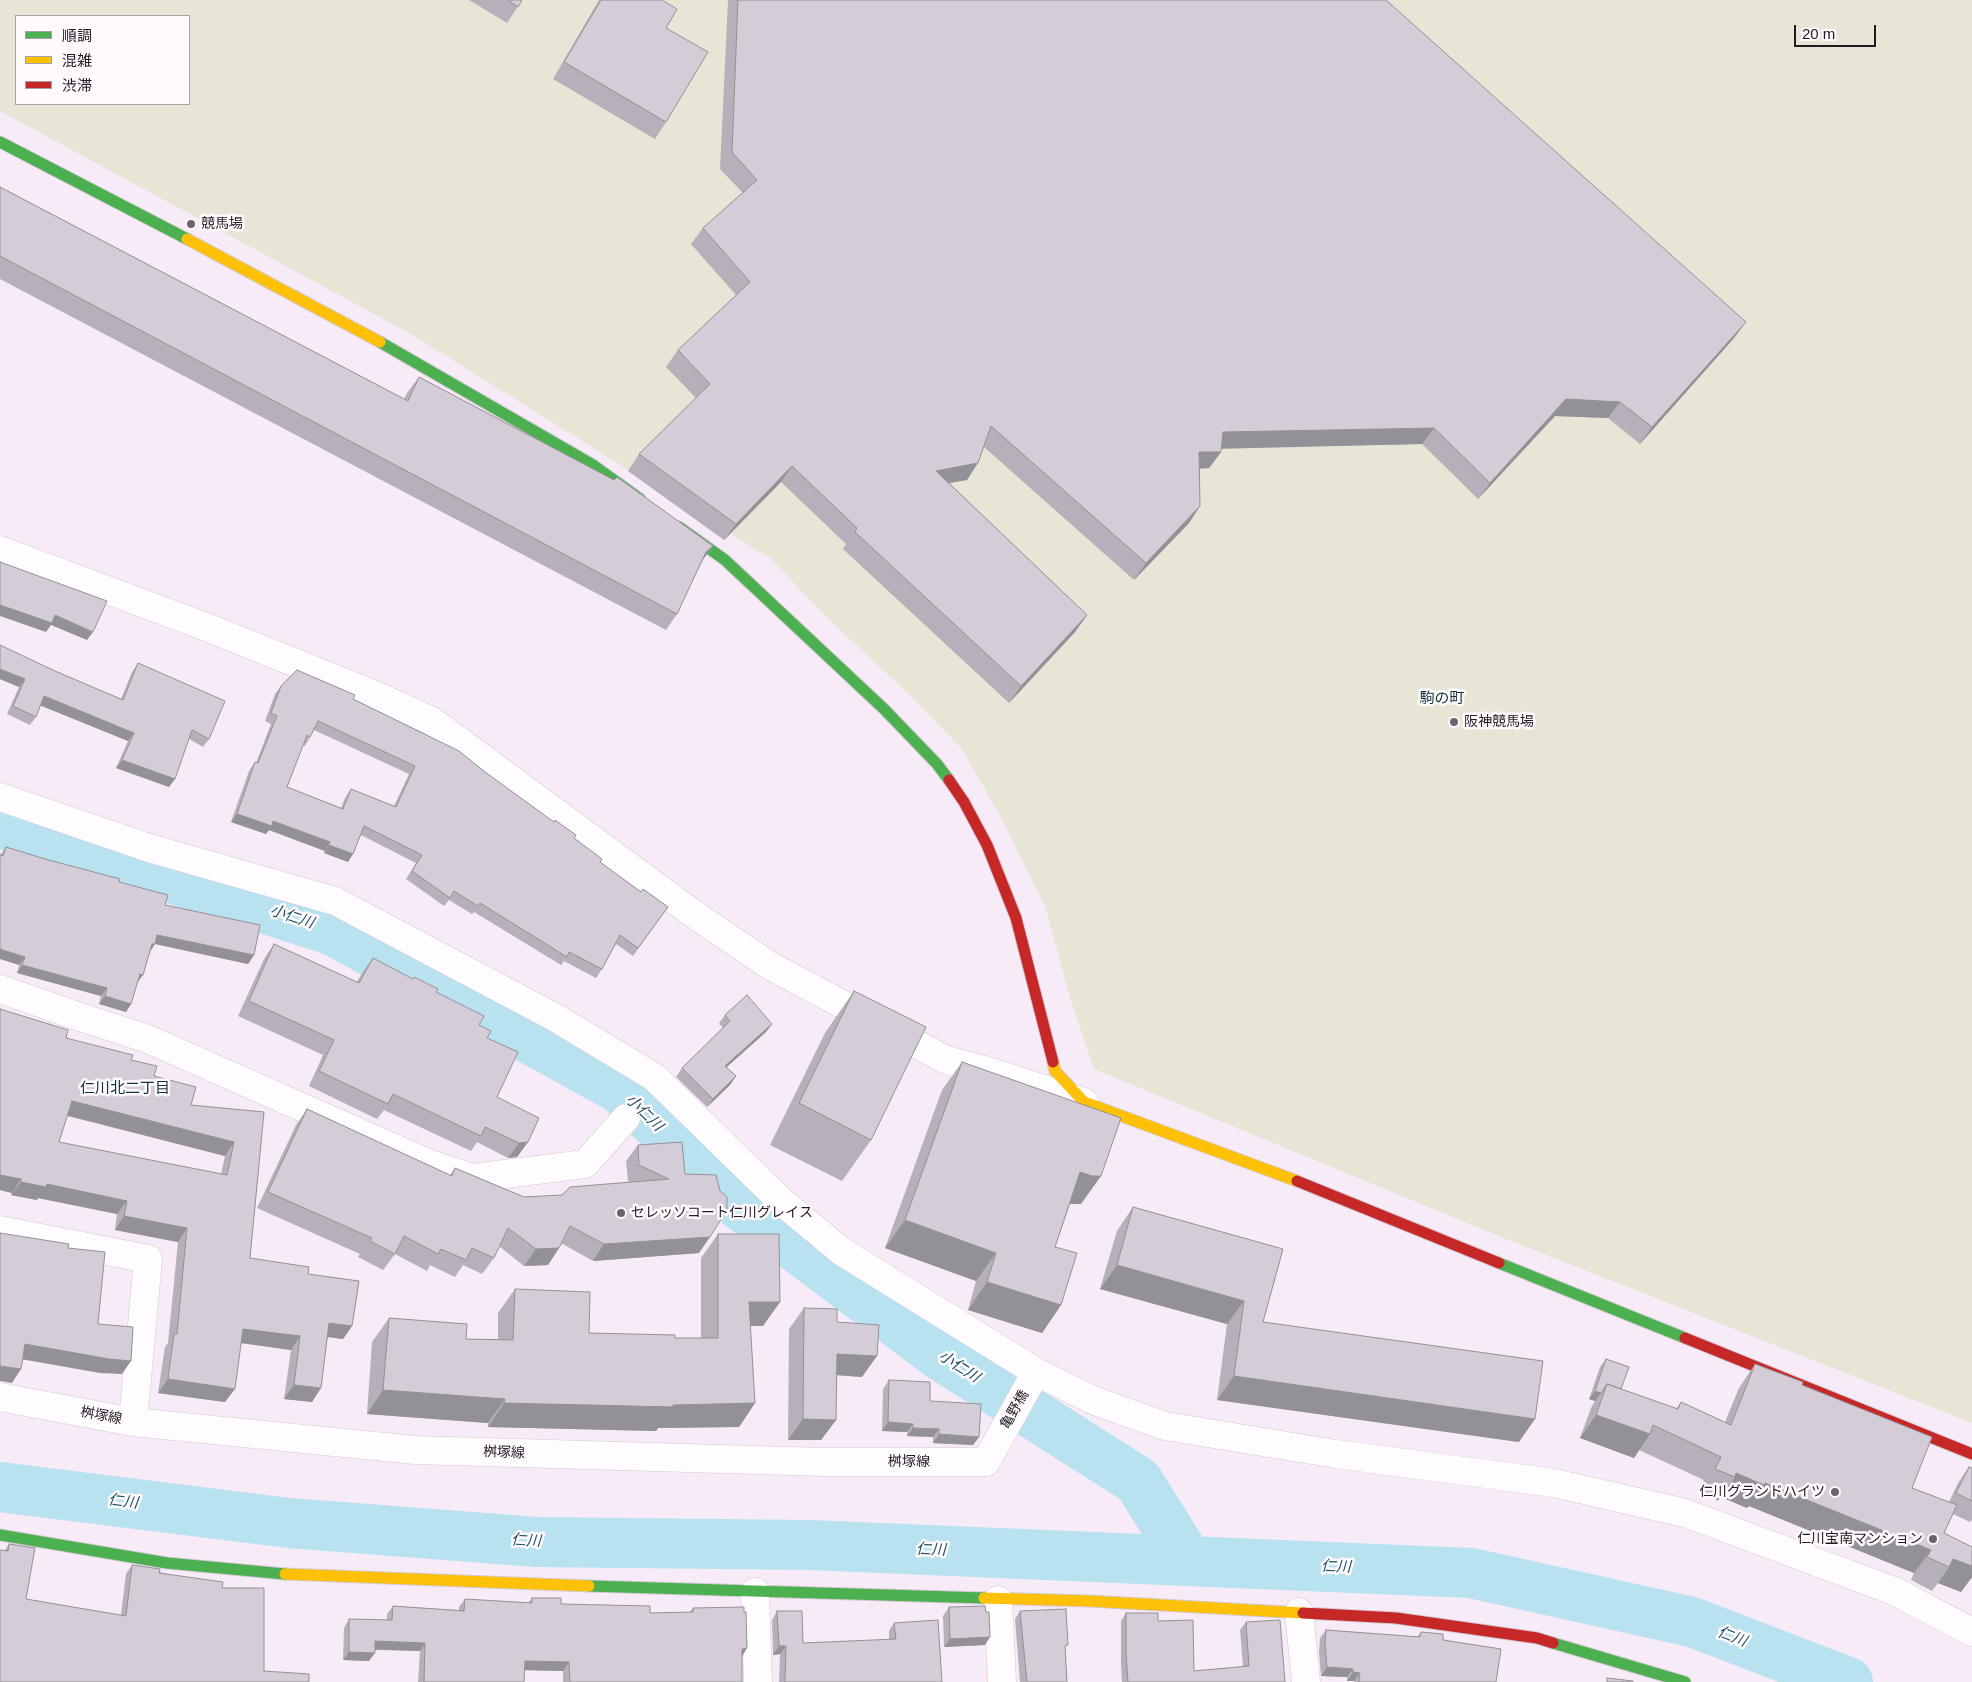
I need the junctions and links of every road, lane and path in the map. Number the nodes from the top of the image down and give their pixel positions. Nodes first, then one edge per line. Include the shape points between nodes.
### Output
1 (0, 142) edge
2 (647, 504) edge
3 (671, 521) edge
4 (0, 550) edge
5 (0, 796) edge
6 (0, 988) edge
7 (1084, 1102) junction
8 (626, 1118) dead end
9 (0, 1230) edge
10 (1034, 1376) junction
11 (0, 1397) edge
12 (133, 1422) junction
13 (999, 1439) joint
14 (1972, 1454) edge
15 (0, 1535) edge
16 (755, 1592) junction
17 (998, 1600) junction
18 (1299, 1612) junction
19 (1972, 1632) edge
20 (758, 1682) edge
21 (1002, 1682) edge
22 (1306, 1682) edge
23 (1685, 1682) edge

1 - 2 street via 365,333 593,466
3 - 7 street via 725,560 818,645 942,771 987,844 1016,918 1054,1071
4 - 7 street via 208,628 432,721 688,910 767,964 946,1060
5 - 10 street via 149,848 335,901 556,1018 654,1077 782,1201 841,1251
6 - 8 street via 148,1039 430,1164 473,1178 585,1164
7 - 14 street via 1306,1185
9 - 12 street via 148,1259
10 - 13 street, 亀野橋
10 - 19 street via 1164,1426 1336,1454 1554,1483 1685,1512 1894,1591
11 - 12 street, 桝塚線
12 - 13 street, 桝塚線 via 415,1450 824,1462 986,1462
15 - 16 street via 167,1563 301,1576
16 - 17 street
16 - 20 street
17 - 18 street via 1089,1601
17 - 21 street
18 - 22 street
18 - 23 street via 1396,1618 1538,1638

